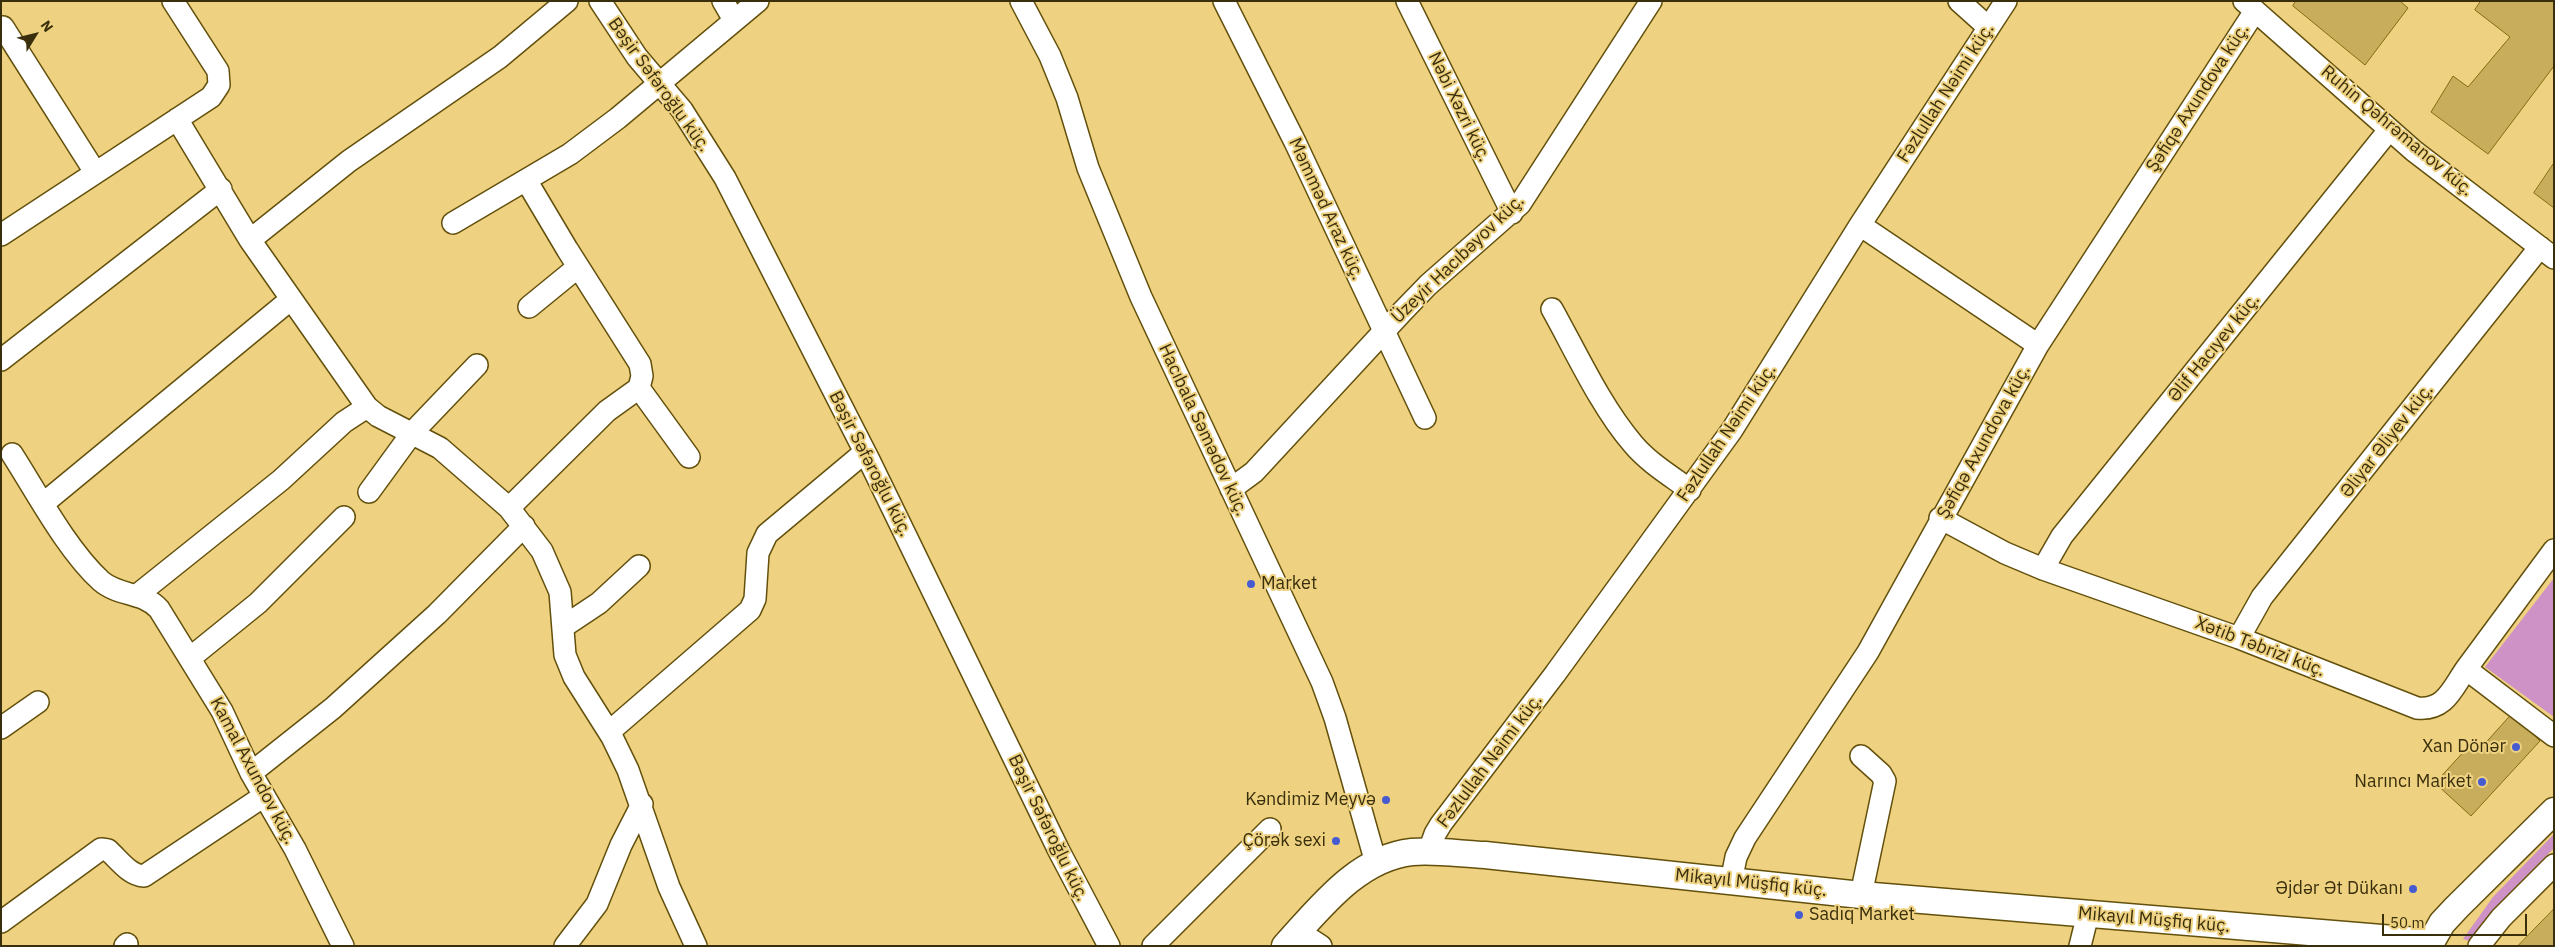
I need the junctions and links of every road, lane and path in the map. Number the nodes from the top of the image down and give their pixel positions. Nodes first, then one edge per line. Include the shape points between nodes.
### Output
1 (173, 1) edge
2 (567, 1) edge
3 (600, 1) edge
4 (723, 1) edge
5 (758, 1) edge
6 (1021, 1) edge
7 (1224, 1) edge
8 (1407, 1) edge
9 (1651, 1) edge
10 (1959, 1) edge
11 (2006, 1) edge
12 (2249, 6) edge
13 (734, 20) junction
14 (3, 27) dead end
15 (1988, 27) junction
16 (660, 83) junction
17 (177, 118) junction
18 (2389, 130) junction
19 (95, 172) junction
20 (526, 180) junction
21 (221, 189) junction
22 (1512, 213) junction
23 (453, 223) dead end
24 (1860, 225) junction
25 (1, 235) edge
26 (250, 240) junction
27 (2547, 252) edge
28 (578, 267) junction
29 (290, 300) junction
30 (528, 307) dead end
31 (1552, 309) dead end
32 (1384, 330) junction
33 (2038, 345) junction
34 (1, 360) edge
35 (478, 366) dead end
36 (639, 388) junction
37 (367, 407) junction
38 (1425, 418) dead end
39 (412, 432) junction
40 (865, 452) junction
41 (12, 454) dead end
42 (689, 456) dead end
43 (1231, 490) junction
44 (1690, 490) junction
45 (369, 492) dead end
46 (44, 503) junction
47 (509, 508) junction
48 (344, 517) dead end
49 (1940, 518) junction
50 (524, 526) junction
51 (2554, 550) edge
52 (638, 566) dead end
53 (2042, 569) junction
54 (145, 599) junction
55 (563, 627) junction
56 (2239, 638) junction
57 (190, 658) junction
58 (2466, 669) junction
59 (38, 702) dead end
60 (1, 728) edge
61 (609, 732) junction
62 (2554, 736) edge
63 (1861, 756) dead end
64 (251, 774) junction
65 (264, 796) junction
66 (642, 804) junction
67 (2554, 811) edge
68 (1270, 829) dead end
69 (1429, 852) junction
70 (1376, 862) junction
71 (2554, 865) edge
72 (1731, 882) junction
73 (1861, 895) junction
74 (2088, 914) junction
75 (1, 922) edge
76 (1291, 939) edge
77 (2370, 942) edge
78 (2434, 945) edge
79 (343, 946) edge
80 (565, 946) edge
81 (696, 946) edge
82 (1109, 946) edge
83 (1153, 946) edge
84 (1321, 946) edge
85 (2080, 946) edge
86 (2479, 946) edge

1 - 17 street via 218,71 219,85 211,96
2 - 26 street via 500,57 349,161
3 - 16 street, Bəşir Səfəroğlu küç. via 637,57
4 - 13 street
5 - 13 street
6 - 43 street, Hacıbala Səmədov küç. via 1050,56 1067,98 1088,168 1138,288
7 - 32 street, Məmməd Araz küç.
8 - 22 street, Nəbi Xəzri küç.
9 - 22 street, Üzeyir Hacıbəyov küç.
10 - 15 street
11 - 15 street, Fəzlullah Nəimi küç.
12 - 18 street, Ruhin Qəhrəmanov küç.
12 - 33 street, Şəfiqə Axundova küç.
13 - 16 street
14 - 19 street
15 - 24 street, Fəzlullah Nəimi küç.
16 - 20 street via 570,154
16 - 40 street, Bəşir Səfəroğlu küç. via 682,110 725,178
17 - 19 street
17 - 21 street
18 - 27 street, Ruhin Qəhrəmanov küç.
18 - 53 street, Əlif Hacıyev küç. via 2062,536
19 - 25 street
20 - 23 street
20 - 28 street
21 - 26 street
21 - 34 street
22 - 32 street, Üzeyir Hacıbəyov küç. via 1428,285
24 - 33 street
24 - 44 street, Fəzlullah Nəimi küç. via 1732,430
26 - 29 street
27 - 56 street, Əliyar Əliyev küç. via 2262,597
28 - 30 street
28 - 36 street via 640,364
29 - 37 street
29 - 46 street
31 - 44 street via 1619,427 1658,468
32 - 38 street, Məmməd Araz küç.
32 - 43 street, Üzeyir Hacıbəyov küç. via 1254,472
33 - 49 street, Şəfiqə Axundova küç.
35 - 39 street
36 - 42 street
36 - 47 street via 607,411
37 - 39 street via 378,416
37 - 54 street via 344,422
39 - 45 street
39 - 47 street via 440,448
40 - 61 street via 767,534 758,553 755,599 750,610
40 - 82 street, Bəşir Səfəroğlu küç. via 1059,851
41 - 46 street
43 - 70 street, Hacıbala Səmədov küç. via 1322,682
44 - 69 street, Fəzlullah Nəimi küç. via 1441,824
46 - 54 street via 102,582
47 - 50 street
48 - 57 street via 258,603
49 - 53 street, Xətib Təbrizi küç.
49 - 72 street, Şəfiqə Axundova küç. via 1868,652 1745,838 1736,857
50 - 55 street via 542,551 560,592
50 - 64 street via 389,658
51 - 58 street, Xətib Təbrizi küç.
52 - 55 street via 599,603
53 - 56 street, Xətib Təbrizi küç.
54 - 57 street, Kamal Axundov küç.
55 - 61 street via 565,655 574,677
56 - 58 street, Xətib Təbrizi küç. via 2417,708 2429,709 2446,699
57 - 64 street, Kamal Axundov küç. via 222,711
58 - 62 street
59 - 60 street
61 - 66 street
63 - 73 street via 1882,774 1885,781
64 - 65 street, Kamal Axundov küç.
65 - 75 street via 144,876 137,876 108,850 100,850
65 - 79 street, Kamal Axundov küç. via 295,849
66 - 80 street via 597,904
66 - 81 street via 669,886
67 - 78 main road via 2457,907
68 - 83 street
69 - 70 main road, Mikayıl Müşfiq küç. via 1410,853
69 - 72 main road, Mikayıl Müşfiq küç. via 1485,855
70 - 76 main road, Mikayıl Müşfiq küç. via 1343,886
71 - 86 street via 2501,918
72 - 73 main road, Mikayıl Müşfiq küç.
73 - 74 main road, Mikayıl Müşfiq küç.
74 - 77 main road, Mikayıl Müşfiq küç.
74 - 85 street
76 - 84 street
77 - 78 main road, Mikayıl Müşfiq küç.

